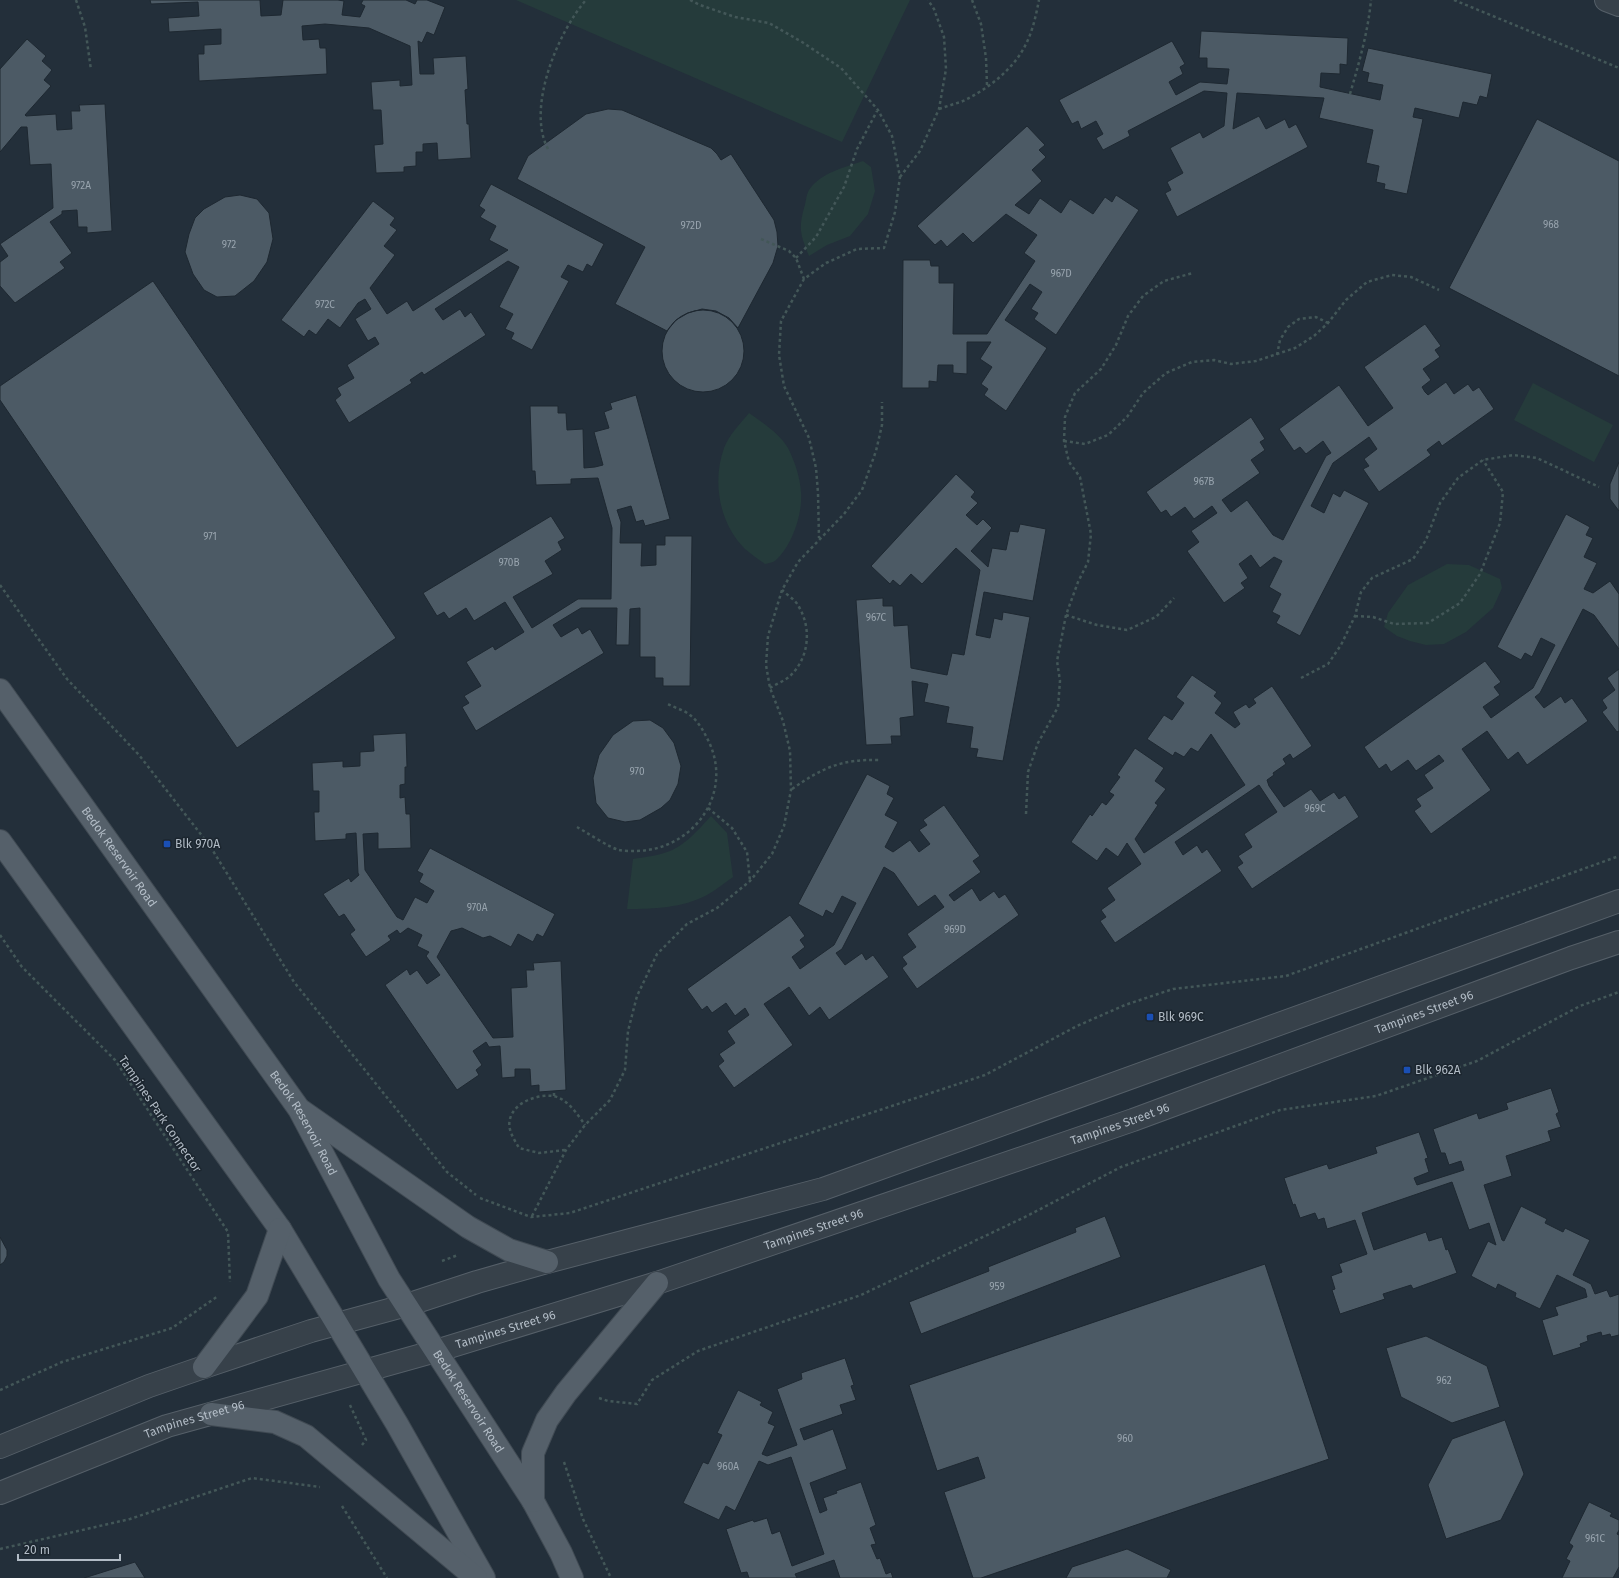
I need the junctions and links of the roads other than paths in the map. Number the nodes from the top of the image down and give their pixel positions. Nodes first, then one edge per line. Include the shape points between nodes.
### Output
1 (1606, 0) edge
2 (1619, 5) edge
3 (0, 690) edge
4 (0, 841) edge
5 (1619, 901) edge
6 (1619, 942) edge
7 (299, 1109) junction
8 (280, 1229) junction
9 (546, 1262) junction
10 (657, 1283) junction
11 (407, 1305) junction
12 (338, 1323) junction
13 (436, 1351) junction
14 (204, 1367) junction
15 (365, 1369) junction
16 (212, 1414) junction
17 (0, 1447) edge
18 (0, 1493) edge
19 (533, 1501) junction
20 (476, 1578) edge
21 (484, 1578) edge
22 (572, 1578) edge

1 - 2 street
3 - 7 main road, Bedok Reservoir Road
4 - 8 main road
5 - 9 street via 823,1189
6 - 10 street, Tampines Street 96 via 1133,1120
7 - 9 main road via 468,1227 509,1250
7 - 11 main road, Bedok Reservoir Road via 389,1279
8 - 12 main road
8 - 14 main road via 257,1296
9 - 11 street
10 - 13 street, Tampines Street 96
10 - 19 main road via 566,1393 547,1420 532,1453
11 - 12 street
11 - 13 main road, Bedok Reservoir Road
12 - 14 street
12 - 15 main road
13 - 15 street, Tampines Street 96
13 - 19 main road, Bedok Reservoir Road
14 - 17 street via 149,1386
15 - 16 street, Tampines Street 96
15 - 21 main road
16 - 18 street, Tampines Street 96 via 167,1426
16 - 20 main road via 275,1422 306,1436
19 - 22 main road, Bedok Reservoir Road

